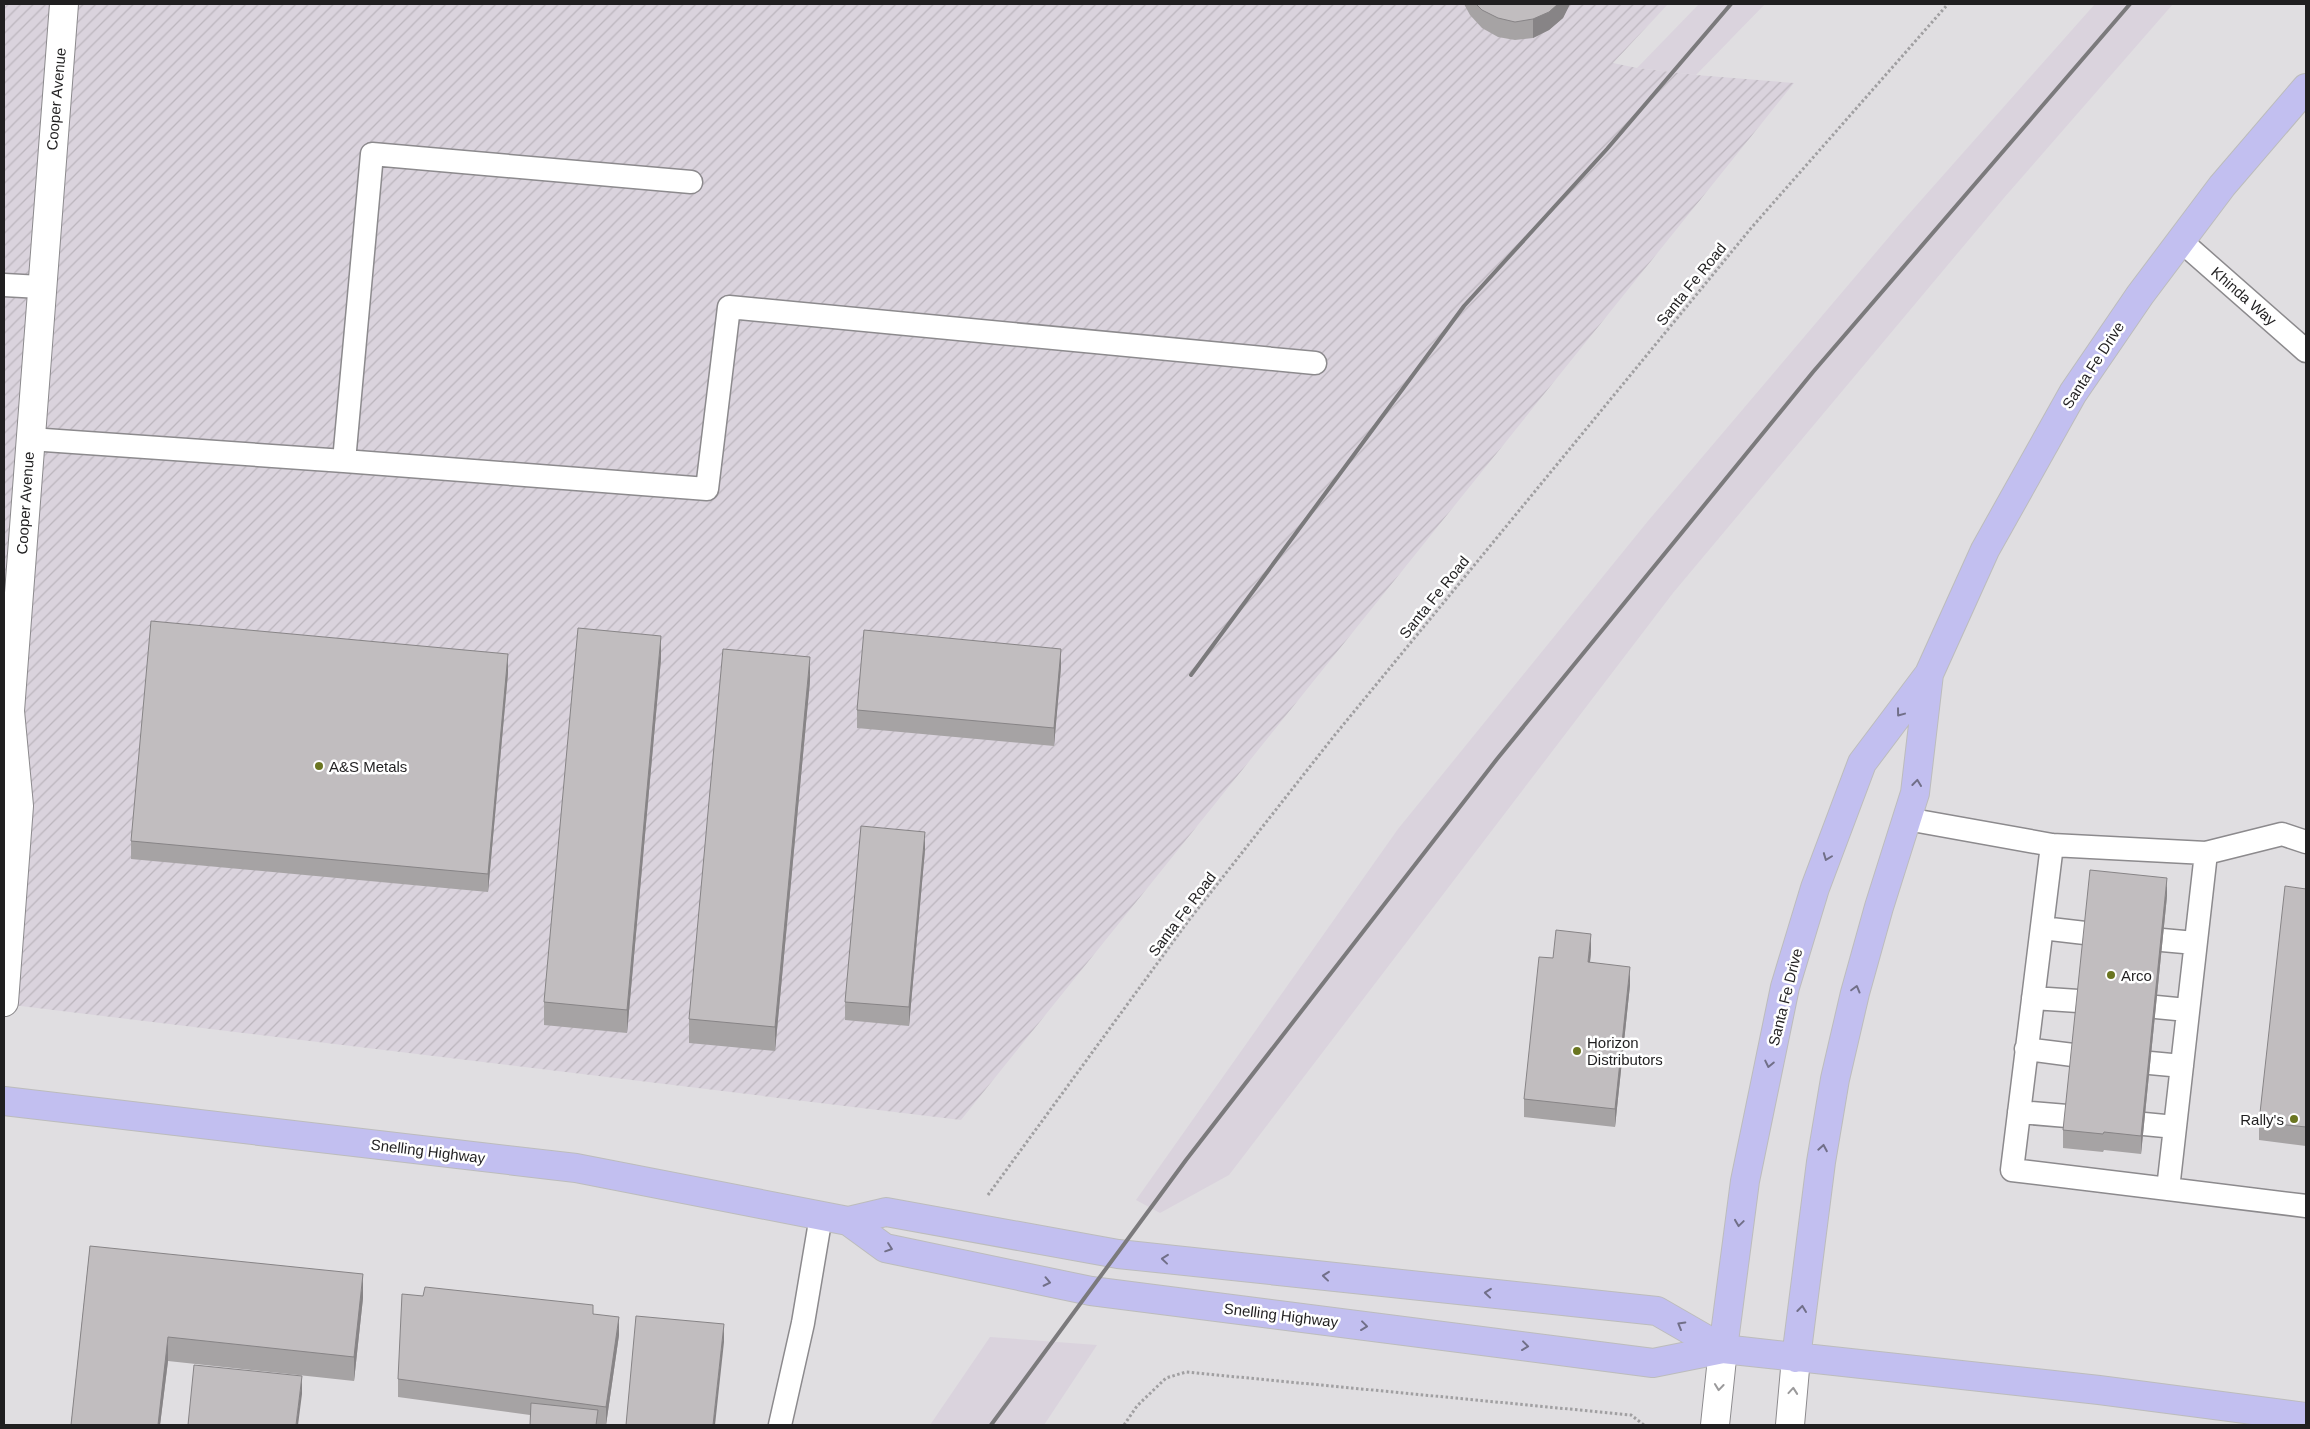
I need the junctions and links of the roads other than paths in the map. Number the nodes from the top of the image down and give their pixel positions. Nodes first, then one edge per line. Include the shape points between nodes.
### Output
1 (64, 4) edge
2 (2306, 88) edge
3 (691, 182) dead end
4 (2181, 241) junction
5 (4, 286) edge
6 (41, 287) junction
7 (2306, 351) edge
8 (1315, 363) dead end
9 (30, 439) junction
10 (344, 461) junction
11 (1929, 674) junction
12 (7, 711) edge
13 (1907, 819) junction
14 (2306, 842) edge
15 (2052, 845) junction
16 (2206, 853) junction
17 (2042, 928) junction
18 (2085, 932) edge
19 (2162, 940) edge
20 (2195, 943) junction
21 (2033, 998) junction
22 (2078, 1001) edge
23 (4, 1002) edge
24 (2156, 1007) edge
25 (2187, 1010) junction
26 (2026, 1049) junction
27 (2073, 1054) edge
28 (2150, 1063) edge
29 (2182, 1066) junction
30 (4, 1101) edge
31 (2019, 1112) junction
32 (2067, 1116) edge
33 (2144, 1124) edge
34 (2175, 1127) junction
35 (2168, 1189) junction
36 (2306, 1206) edge
37 (821, 1216) junction
38 (848, 1222) junction
39 (1723, 1349) junction
40 (1796, 1358) junction
41 (2294, 1416) edge
42 (780, 1425) edge
43 (1715, 1425) edge
44 (1790, 1425) edge

1 - 6 street, Cooper Avenue
2 - 4 main road, Santa Fe Drive via 2222,186
3 - 10 lane via 372,154
4 - 7 lane, Khinda Way
4 - 11 main road, Santa Fe Drive via 2073,393 1985,550
5 - 6 lane
6 - 9 street, Cooper Avenue
8 - 10 lane via 729,308 707,489
9 - 10 lane
9 - 12 street, Cooper Avenue
13 -> 11 main road, Santa Fe Drive via 1915,793
11 -> 39 main road, Santa Fe Drive via 1862,763 1815,888 1787,978 1745,1181
12 - 23 street, Cooper Avenue via 19,806
13 - 15 lane
40 -> 13 main road, Santa Fe Drive via 1821,1162 1836,1079 1879,907
14 - 16 lane via 2282,834
15 - 16 lane
15 - 17 lane
16 - 20 lane
17 - 18 lane
17 - 21 lane
19 - 20 lane
20 - 25 lane
21 - 22 lane
21 - 26 lane
24 - 25 lane
25 - 29 lane
26 - 27 lane
26 - 31 lane
28 - 29 lane
29 - 34 lane
30 - 37 main road, Snelling Highway via 576,1168
31 - 32 lane
31 - 35 lane via 2012,1170
33 - 34 lane
34 - 35 lane
35 - 36 lane
37 - 38 main road, Snelling Highway
37 - 42 lane via 803,1323
39 -> 38 main road, Snelling Highway via 1657,1311 1118,1254 886,1212
38 -> 39 main road, Snelling Highway via 885,1248 1091,1291 1653,1363
39 - 40 main road, Snelling Highway
39 -> 43 street
40 - 41 main road, Snelling Highway via 1882,1365
44 -> 40 street

